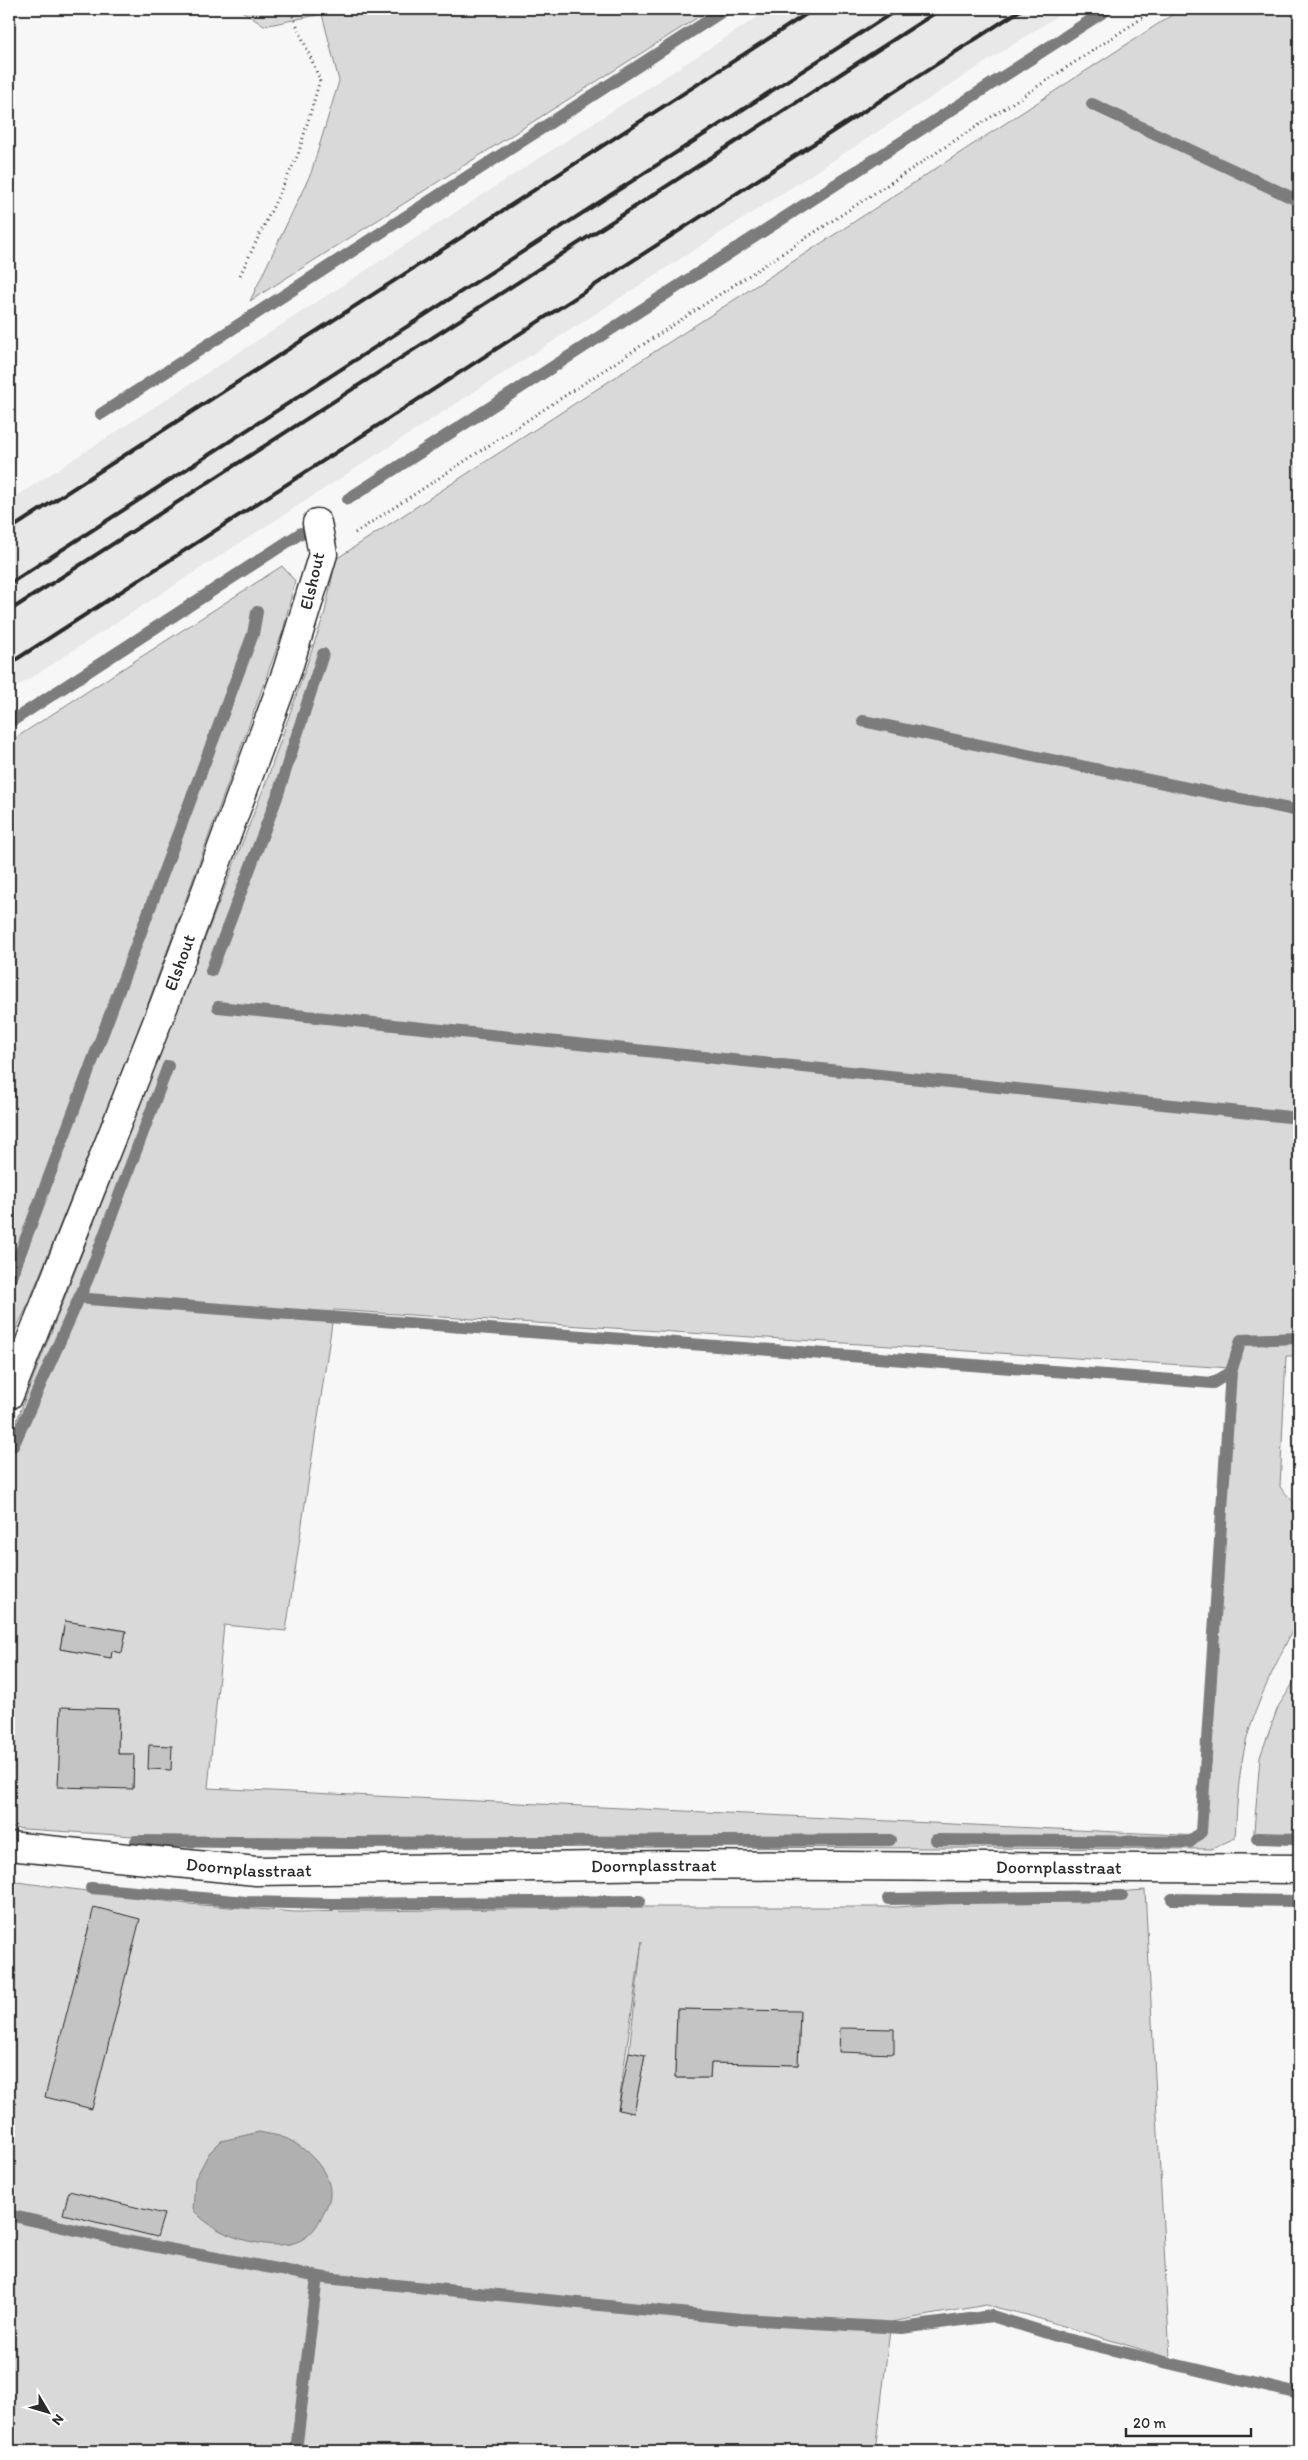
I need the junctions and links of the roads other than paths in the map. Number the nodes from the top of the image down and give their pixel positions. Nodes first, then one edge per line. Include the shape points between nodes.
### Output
1 (317, 522) dead end
2 (9, 1395) edge
3 (9, 1846) edge
4 (1299, 1869) edge

1 - 2 street, Elshout via 322,554 286,671 164,1005
3 - 4 street, Doornplasstraat via 256,1871 670,1865

